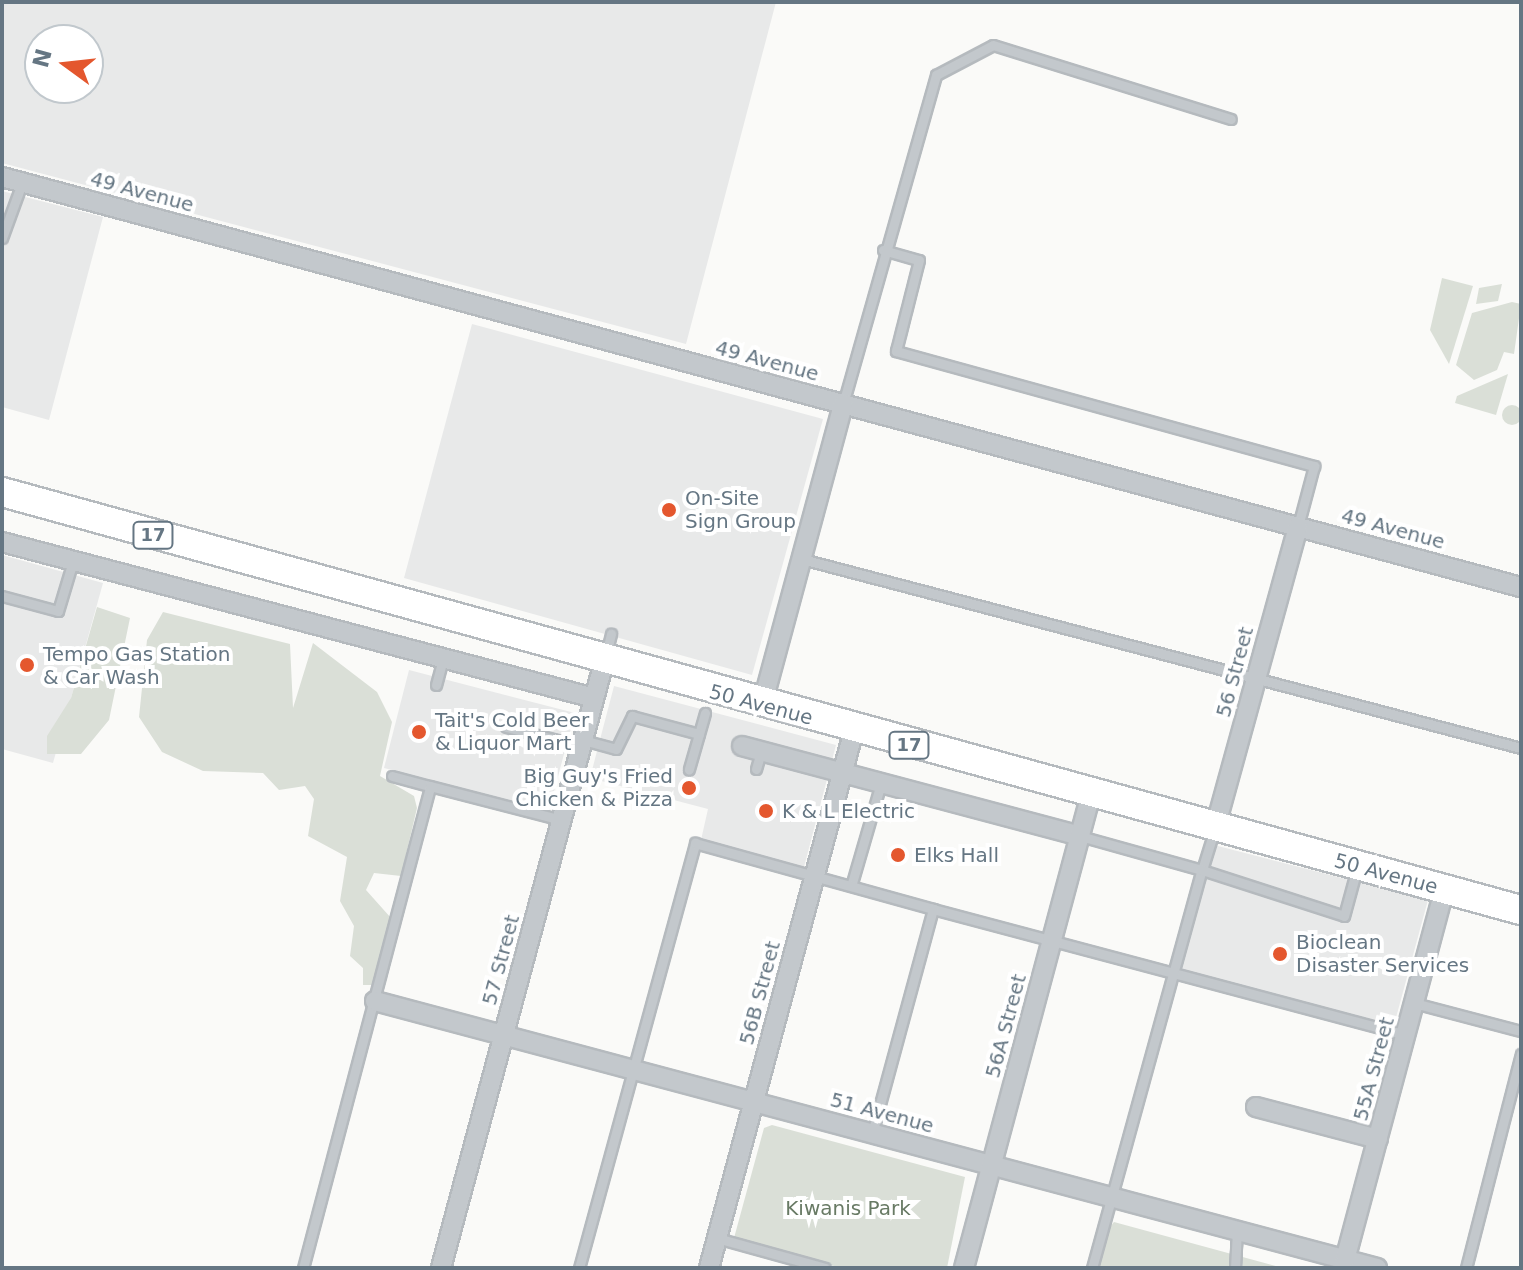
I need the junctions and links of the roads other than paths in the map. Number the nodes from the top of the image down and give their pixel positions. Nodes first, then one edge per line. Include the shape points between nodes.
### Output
1 (1231, 119) dead end
2 (2, 177) edge
3 (22, 183) junction
4 (2, 238) edge
5 (883, 250) junction
6 (843, 404) junction
7 (2, 492) edge
8 (1298, 526) junction
9 (2, 542) edge
10 (802, 559) junction
11 (73, 561) junction
12 (1521, 587) edge
13 (2, 596) edge
14 (611, 634) dead end
15 (443, 659) junction
16 (604, 662) junction
17 (1256, 677) junction
18 (436, 685) dead end
19 (594, 698) junction
20 (762, 705) junction
21 (705, 713) dead end
22 (506, 727) dead end
23 (854, 730) junction
24 (699, 734) junction
25 (582, 743) junction
26 (742, 746) dead end
27 (1521, 748) edge
28 (689, 770) dead end
29 (843, 772) junction
30 (392, 776) dead end
31 (881, 783) junction
32 (430, 786) junction
33 (1091, 795) junction
34 (561, 820) junction
35 (1215, 828) junction
36 (1080, 836) junction
37 (1358, 867) junction
38 (1202, 870) junction
39 (815, 875) junction
40 (852, 883) junction
41 (1444, 890) junction
42 (933, 909) junction
43 (1521, 910) edge
44 (1051, 941) junction
45 (1172, 973) junction
46 (375, 1001) junction
47 (1414, 1003) junction
48 (1521, 1031) edge
49 (504, 1035) junction
50 (1406, 1035) junction
51 (1521, 1054) edge
52 (633, 1070) junction
53 (754, 1102) junction
54 (1256, 1107) dead end
55 (872, 1133) junction
56 (1378, 1139) junction
57 (991, 1165) junction
58 (1111, 1197) junction
59 (1237, 1231) junction
60 (717, 1238) junction
61 (1345, 1260) junction
62 (303, 1268) edge
63 (441, 1268) edge
64 (579, 1268) edge
65 (709, 1268) edge
66 (825, 1268) edge
67 (964, 1268) edge
68 (1092, 1268) edge
69 (1235, 1268) edge
70 (1377, 1268) edge
71 (1466, 1268) edge

1 - 5 lane via 993,45 936,75
2 - 3 street, 49 Avenue
3 - 4 lane
3 - 6 street, 49 Avenue
5 - 6 lane
5 - 8 lane via 919,260 896,351 1314,466
6 - 8 street, 49 Avenue
6 - 10 street
7 - 16 main road, 50 Avenue / 17
8 - 12 street, 49 Avenue
8 - 17 street, 56 Street
9 - 11 street
10 - 17 lane
10 - 20 street
11 - 13 lane via 58,611
11 - 15 street
14 - 16 lane
15 - 18 lane
15 - 19 street
16 - 19 street, 57 Street
16 - 20 main road, 50 Avenue / 17
17 - 27 lane
17 - 35 street, 56 Street
19 - 25 street, 57 Street
20 - 23 main road, 50 Avenue / 17
21 - 24 lane
22 - 25 lane
23 - 29 street, 56B Street
23 - 33 main road, 50 Avenue / 17
24 - 25 lane via 632,716 616,749
24 - 28 lane
25 - 34 street, 57 Street
26 - 29 street via 758,760
29 - 31 street
29 - 39 street, 56B Street
30 - 32 lane
31 - 36 street
31 - 40 lane
32 - 34 lane
32 - 46 lane
33 - 35 main road, 50 Avenue / 17
33 - 36 street, 56A Street
34 - 49 street, 57 Street
35 - 37 main road, 50 Avenue / 17
35 - 38 lane
36 - 38 lane
36 - 44 street, 56A Street
37 - 38 lane via 1344,916
37 - 41 main road, 50 Avenue / 17
38 - 45 lane
39 - 40 lane
39 - 52 lane via 695,843
39 - 53 street, 56B Street
40 - 42 lane
41 - 43 main road, 50 Avenue / 17
41 - 47 street, 55A Street
42 - 44 lane
42 - 55 lane
44 - 45 lane
44 - 57 street, 56A Street
45 - 50 lane
45 - 58 lane
46 - 49 street, 51 Avenue
46 - 62 lane
47 - 48 lane
47 - 50 street, 55A Street
49 - 52 street, 51 Avenue
49 - 63 street, 57 Street
50 - 56 street, 55A Street
51 - 71 lane
52 - 53 street, 51 Avenue
52 - 64 lane
53 - 55 street, 51 Avenue
53 - 60 street, 56B Street
54 - 56 street
55 - 57 street, 51 Avenue
56 - 61 street, 55A Street
57 - 58 street, 51 Avenue
57 - 67 street, 56A Street
58 - 59 street, 51 Avenue
58 - 68 lane
59 - 61 street, 51 Avenue
59 - 69 lane
60 - 65 street, 56B Street
60 - 66 lane
61 - 70 street, 51 Avenue

